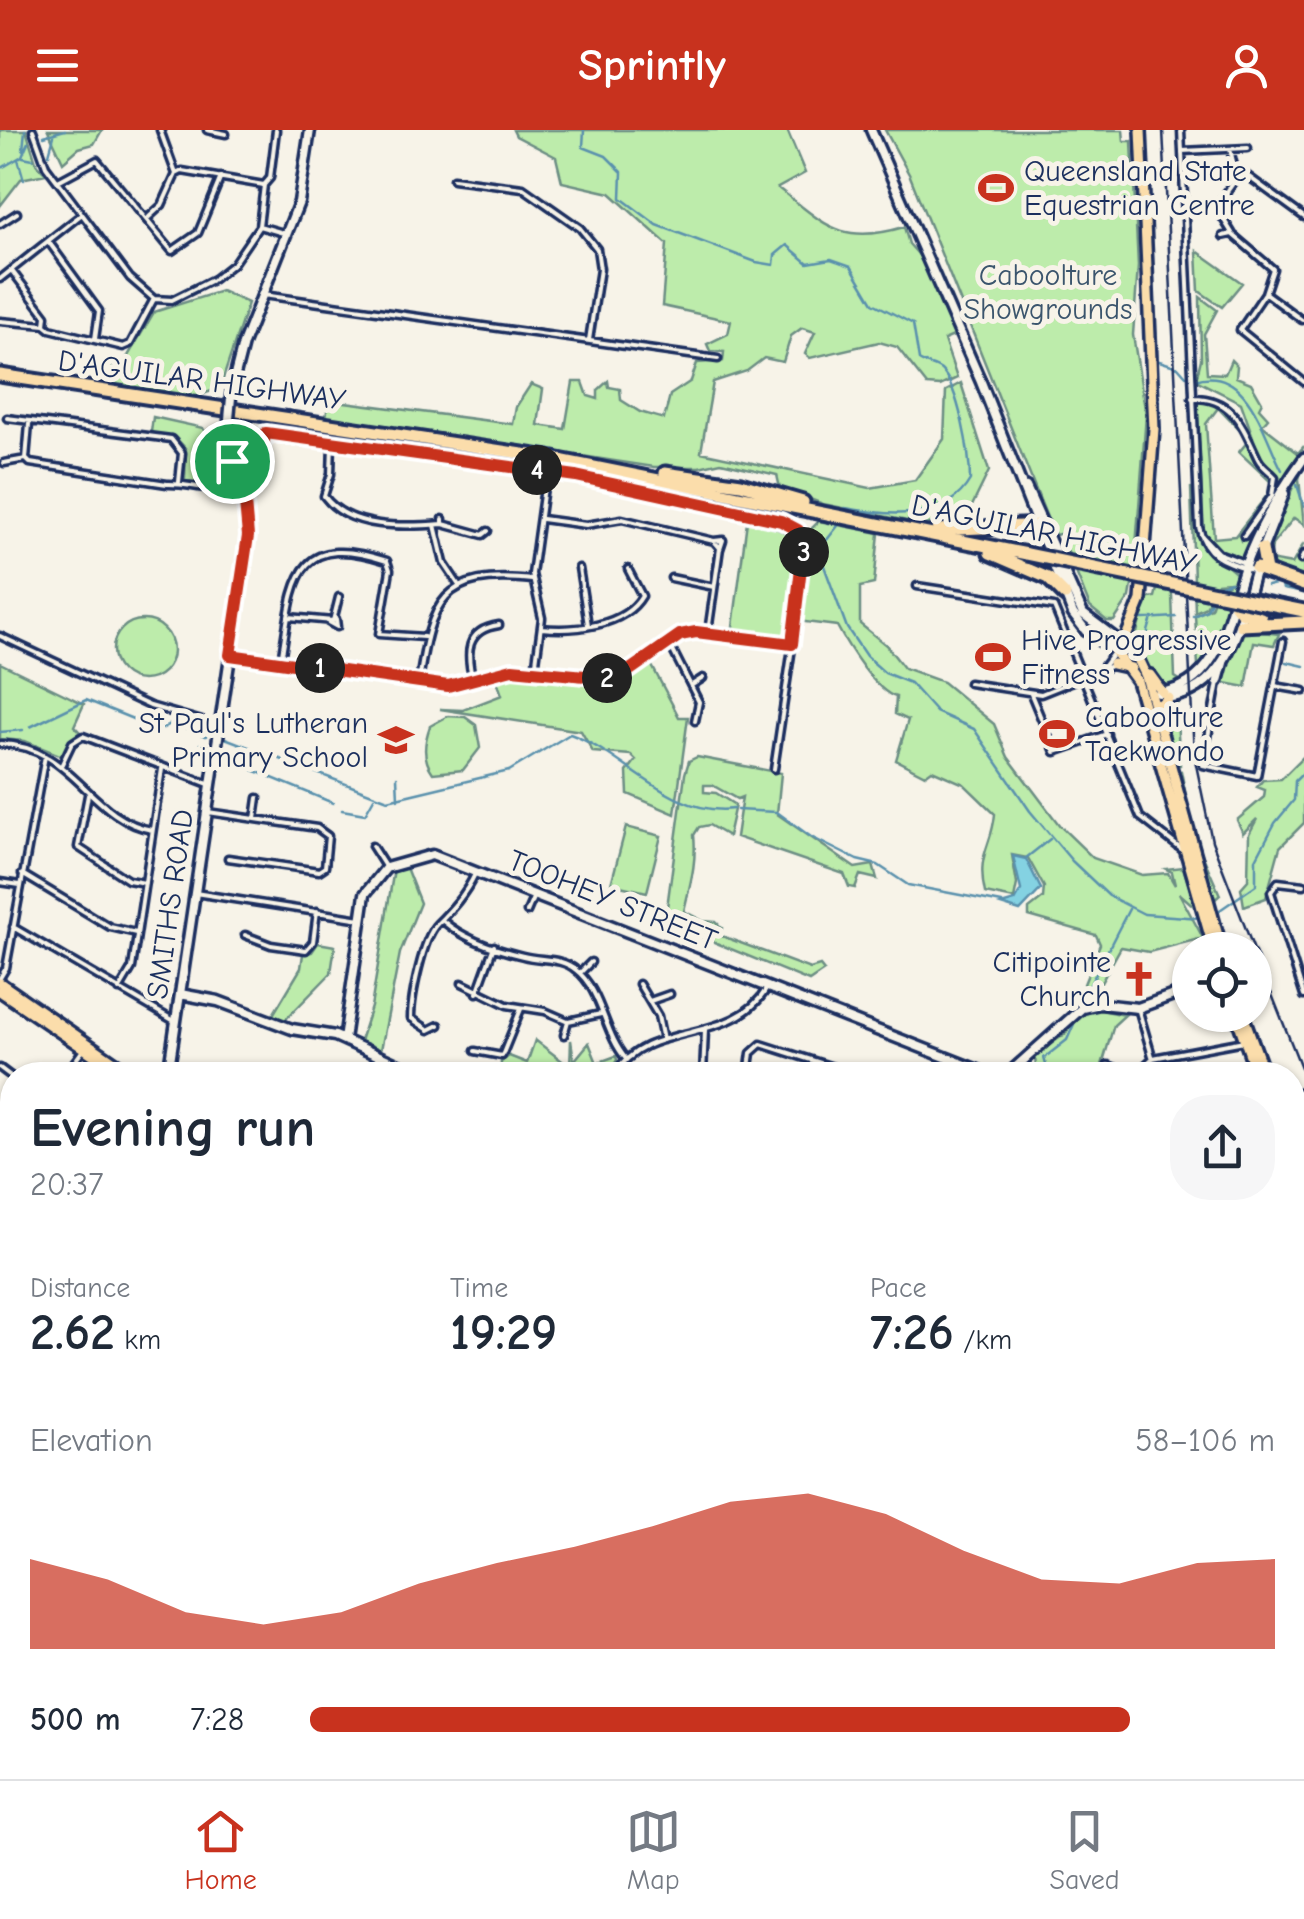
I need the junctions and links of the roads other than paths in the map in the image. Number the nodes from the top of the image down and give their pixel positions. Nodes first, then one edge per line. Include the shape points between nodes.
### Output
1 (33, 130) edge
2 (160, 130) edge
3 (207, 130) edge
4 (276, 130) edge
5 (310, 130) edge
6 (871, 130) edge
7 (1141, 130) edge
8 (1181, 130) edge
9 (226, 134) dead end
10 (1248, 148) dead end
11 (1230, 149) junction
12 (1182, 151) junction
13 (1241, 172) junction
14 (176, 174) junction
15 (221, 178) junction
16 (453, 179) dead end
17 (58, 181) junction
18 (264, 185) junction
19 (16, 213) dead end
20 (82, 214) junction
21 (148, 218) junction
22 (1304, 218) edge
23 (0, 224) edge
24 (259, 226) junction
25 (287, 234) junction
26 (1232, 234) junction
27 (1223, 236) dead end
28 (48, 241) junction
29 (12, 272) junction
30 (0, 279) edge
31 (1265, 293) junction
32 (264, 295) junction
33 (154, 299) junction
34 (1302, 320) edge
35 (0, 322) edge
36 (45, 324) junction
37 (95, 340) junction
38 (589, 340) junction
39 (718, 359) dead end
40 (1280, 363) junction
41 (1274, 370) dead end
42 (0, 374) edge
43 (1304, 382) edge
44 (1192, 398) junction
45 (7, 418) dead end
46 (30, 422) junction
47 (397, 433) junction
48 (332, 444) junction
49 (1010, 456) junction
50 (26, 458) junction
51 (1304, 458) edge
52 (4, 463) dead end
53 (546, 471) junction
54 (656, 474) junction
55 (180, 482) junction
56 (237, 483) junction
57 (1285, 490) junction
58 (733, 494) junction
59 (795, 506) junction
60 (830, 513) junction
61 (542, 519) junction
62 (1036, 520) junction
63 (435, 524) junction
64 (921, 532) junction
65 (486, 535) dead end
66 (1244, 536) dead end
67 (1262, 549) joint
68 (579, 568) dead end
69 (628, 568) dead end
70 (1052, 568) junction
71 (1253, 568) junction
72 (671, 578) dead end
73 (532, 580) junction
74 (458, 584) junction
75 (916, 586) dead end
76 (1304, 586) edge
77 (714, 587) junction
78 (1141, 588) junction
79 (1065, 594) joint
80 (339, 597) dead end
81 (1234, 603) junction
82 (1304, 611) edge
83 (289, 617) junction
84 (1243, 619) junction
85 (1304, 622) edge
86 (499, 625) dead end
87 (588, 626) junction
88 (541, 628) junction
89 (708, 632) junction
90 (0, 636) edge
91 (424, 638) junction
92 (1282, 640) dead end
93 (668, 643) junction
94 (792, 644) junction
95 (1121, 648) junction
96 (230, 655) junction
97 (281, 662) junction
98 (1113, 664) junction
99 (1131, 668) junction
100 (535, 670) junction
101 (1144, 670) junction
102 (1098, 672) junction
103 (1210, 677) junction
104 (702, 678) dead end
105 (1084, 678) junction
106 (473, 681) junction
107 (419, 682) junction
108 (969, 683) dead end
109 (692, 685) junction
110 (1275, 686) junction
111 (1304, 691) edge
112 (1030, 694) junction
113 (1165, 696) junction
114 (1148, 701) junction
115 (695, 721) dead end
116 (219, 727) junction
117 (1106, 734) junction
118 (0, 744) edge
119 (45, 756) junction
120 (62, 764) junction
121 (774, 768) dead end
122 (162, 769) junction
123 (211, 786) junction
124 (88, 794) junction
125 (258, 798) dead end
126 (207, 812) junction
127 (255, 819) junction
128 (152, 830) junction
129 (1178, 830) junction
130 (1164, 836) junction
131 (372, 846) dead end
132 (1185, 854) junction
133 (228, 858) dead end
134 (386, 868) junction
135 (477, 869) junction
136 (22, 874) junction
137 (0, 882) edge
138 (145, 884) junction
139 (1304, 885) edge
140 (20, 886) junction
141 (194, 893) junction
142 (535, 893) junction
143 (1204, 906) junction
144 (317, 911) junction
145 (527, 912) dead end
146 (362, 919) junction
147 (444, 921) junction
148 (13, 927) junction
149 (1212, 932) edge
150 (138, 934) junction
151 (246, 935) dead end
152 (494, 946) junction
153 (591, 962) dead end
154 (580, 973) junction
155 (0, 980) edge
156 (1302, 981) edge
157 (462, 982) dead end
158 (639, 984) dead end
159 (767, 988) junction
160 (119, 990) junction
161 (0, 991) edge
162 (477, 992) junction
163 (180, 994) junction
164 (670, 994) dead end
165 (1172, 996) edge
166 (1304, 996) edge
167 (650, 1001) junction
168 (521, 1008) junction
169 (1138, 1008) junction
170 (600, 1014) junction
171 (568, 1021) junction
172 (176, 1022) junction
173 (439, 1025) dead end
174 (706, 1030) junction
175 (1243, 1032) edge
176 (1246, 1032) edge
177 (564, 1034) dead end
178 (344, 1040) junction
179 (663, 1040) junction
180 (1244, 1041) junction
181 (88, 1044) junction
182 (475, 1051) dead end
183 (379, 1056) junction
184 (1152, 1058) junction
185 (626, 1059) junction
186 (75, 1062) edge
187 (109, 1062) edge
188 (114, 1062) edge
189 (170, 1062) edge
190 (378, 1062) edge
191 (392, 1062) edge
192 (624, 1062) edge
193 (704, 1062) edge
194 (751, 1062) edge
195 (821, 1062) edge
196 (957, 1062) edge
197 (1023, 1062) edge
198 (1148, 1062) edge
199 (1254, 1062) edge
200 (1256, 1062) edge

1 - 17 street
2 - 14 street
3 - 9 street
4 - 18 street
5 - 25 main road
6 - 49 main road
7 - 78 main road via 1153,440
8 - 12 street
10 - 11 street
11 - 12 street
11 - 13 street
12 - 44 street
13 - 22 street
13 - 26 street via 1215,211
14 - 15 street
14 - 21 street via 162,206
15 - 18 street
15 - 21 street via 198,233 177,250 166,249
16 - 38 street via 523,188 580,228 597,249 600,269
17 - 20 street
17 - 21 street via 98,160
18 - 24 street
19 - 23 street
20 - 28 street
20 - 33 street
24 - 25 street
24 - 33 street via 234,264 214,279 172,300
25 - 32 main road
26 - 27 street
26 - 31 street via 1272,266
28 - 29 street
28 - 37 street via 99,310
29 - 30 street
29 - 36 street via 46,316
31 - 34 street
31 - 40 street via 1239,328
32 - 38 street
32 - 56 main road, bridge via 232,387
33 - 37 street via 130,344
35 - 36 street
36 - 37 street
38 - 39 street
40 - 41 street
40 - 43 street
42 - 47 highway, D'AGUILAR HIGHWAY
44 - 66 street via 1222,406 1250,435 1257,458 1274,477 1272,496
44 - 71 street via 1201,535 1218,553
45 - 46 street
46 - 50 street
46 - 55 street via 171,440 182,453
47 - 54 highway, D'AGUILAR HIGHWAY
47 - 58 highway, D'AGUILAR HIGHWAY
48 - 53 street
48 - 56 street via 266,433 258,467
48 - 63 street via 327,501 362,522
49 - 62 main road
49 - 62 main road
50 - 52 street
50 - 55 street
51 - 57 main road
53 - 61 street
53 - 94 street via 798,530 804,567
54 - 59 highway, D'AGUILAR HIGHWAY
54 - 60 highway via 754,486
55 - 56 street via 219,490
56 - 96 main road, SMITHS ROAD via 248,536
57 - 67 main road
57 - 71 main road
58 - 59 highway, D'AGUILAR HIGHWAY
58 - 60 highway
59 - 60 highway, D'AGUILAR HIGHWAY
60 - 64 highway
61 - 73 street
61 - 77 street via 586,525 622,520 714,541 720,549
62 - 64 highway
62 - 70 main road
63 - 65 street
63 - 74 street via 444,562
64 - 70 highway
64 - 82 highway, D'AGUILAR HIGHWAY, bridge
67 - 71 highway
68 - 87 street
69 - 87 street via 642,591 640,601 620,617
70 - 79 highway
70 - 95 main road via 1083,614
71 - 76 highway
71 - 81 main road
71 - 84 main road
72 - 77 street
73 - 74 street via 487,576
73 - 88 street
74 - 91 street via 438,605
75 - 105 street via 1052,606
77 - 89 street
78 - 95 main road
78 - 95 main road
79 - 95 main road via 1080,626
80 - 83 street via 336,618 328,622
81 - 84 highway
81 - 103 main road
83 - 91 street via 298,572 310,559 333,552 388,563 384,628
83 - 97 street
84 - 85 highway
84 - 103 main road
86 - 106 street via 471,640
87 - 88 street
88 - 100 street
89 - 93 street
89 - 94 street
90 - 116 street via 107,688
91 - 107 street
92 - 110 street
93 - 100 street via 606,678
93 - 109 street
94 - 121 street
95 - 98 street
95 - 99 main road
95 - 101 main road
95 - 102 street
96 - 97 street
96 - 116 main road, SMITHS ROAD
97 - 107 street
98 - 99 main road
98 - 102 street
99 - 114 main road
100 - 106 street via 502,670
101 - 113 main road
101 - 114 main road
102 - 105 street
103 - 110 street via 1203,765 1258,776
103 - 113 main road via 1190,694
104 - 109 street
105 - 112 street
105 - 117 street
106 - 107 street
108 - 112 street
109 - 115 street via 699,702
110 - 111 street
112 - 117 street via 1053,751
113 - 114 main road
113 - 114 main road
114 - 129 main road
114 - 143 main road
116 - 123 main road, SMITHS ROAD
117 - 130 street via 1140,817
118 - 119 street
119 - 120 street
119 - 136 street
120 - 122 street via 83,736
120 - 124 street
122 - 123 street
122 - 128 street
123 - 126 main road, SMITHS ROAD
124 - 128 street via 138,828
124 - 138 street via 78,847
125 - 127 street
126 - 127 street
126 - 141 main road, SMITHS ROAD
127 - 133 street via 323,830 325,867
128 - 138 street
129 - 130 street
129 - 132 main road
130 - 132 street
131 - 134 street
132 - 143 main road
134 - 135 main road, TOOHEY STREET via 432,855
134 - 146 main road via 365,894
135 - 142 main road, TOOHEY STREET
135 - 147 street
136 - 140 street
136 - 150 street via 110,927
137 - 140 street
138 - 150 street
139 - 156 street via 1273,885 1272,896
140 - 148 street
141 - 144 street
141 - 163 main road, SMITHS ROAD
142 - 145 street
142 - 159 main road, TOOHEY STREET
143 - 149 main road
144 - 146 street
144 - 151 street via 306,950
146 - 178 main road
147 - 152 street
147 - 173 street via 434,926 410,1012 428,1030
148 - 155 street
148 - 160 street
150 - 160 street via 132,968
152 - 154 street via 562,962
152 - 162 street
153 - 154 street
154 - 170 street
155 - 181 main road
156 - 166 street
157 - 162 street
158 - 167 street
159 - 174 street via 746,1014
159 - 196 main road, TOOHEY STREET
160 - 172 street
161 - 181 main road
162 - 168 street
163 - 172 main road, SMITHS ROAD
163 - 178 main road
164 - 167 street
165 - 169 main road
167 - 179 street
168 - 171 street
168 - 182 street via 502,1056
169 - 184 street
169 - 197 main road via 1082,1008
170 - 171 street
170 - 185 street
171 - 177 street
172 - 189 main road, SMITHS ROAD
174 - 179 street
174 - 193 street
175 - 180 main road
176 - 200 main road
178 - 183 main road
179 - 185 street
180 - 184 street
180 - 199 main road
181 - 186 street
181 - 187 main road
181 - 188 main road
183 - 190 street
183 - 191 main road
184 - 198 street
185 - 192 street
194 - 195 street via 756,1045

